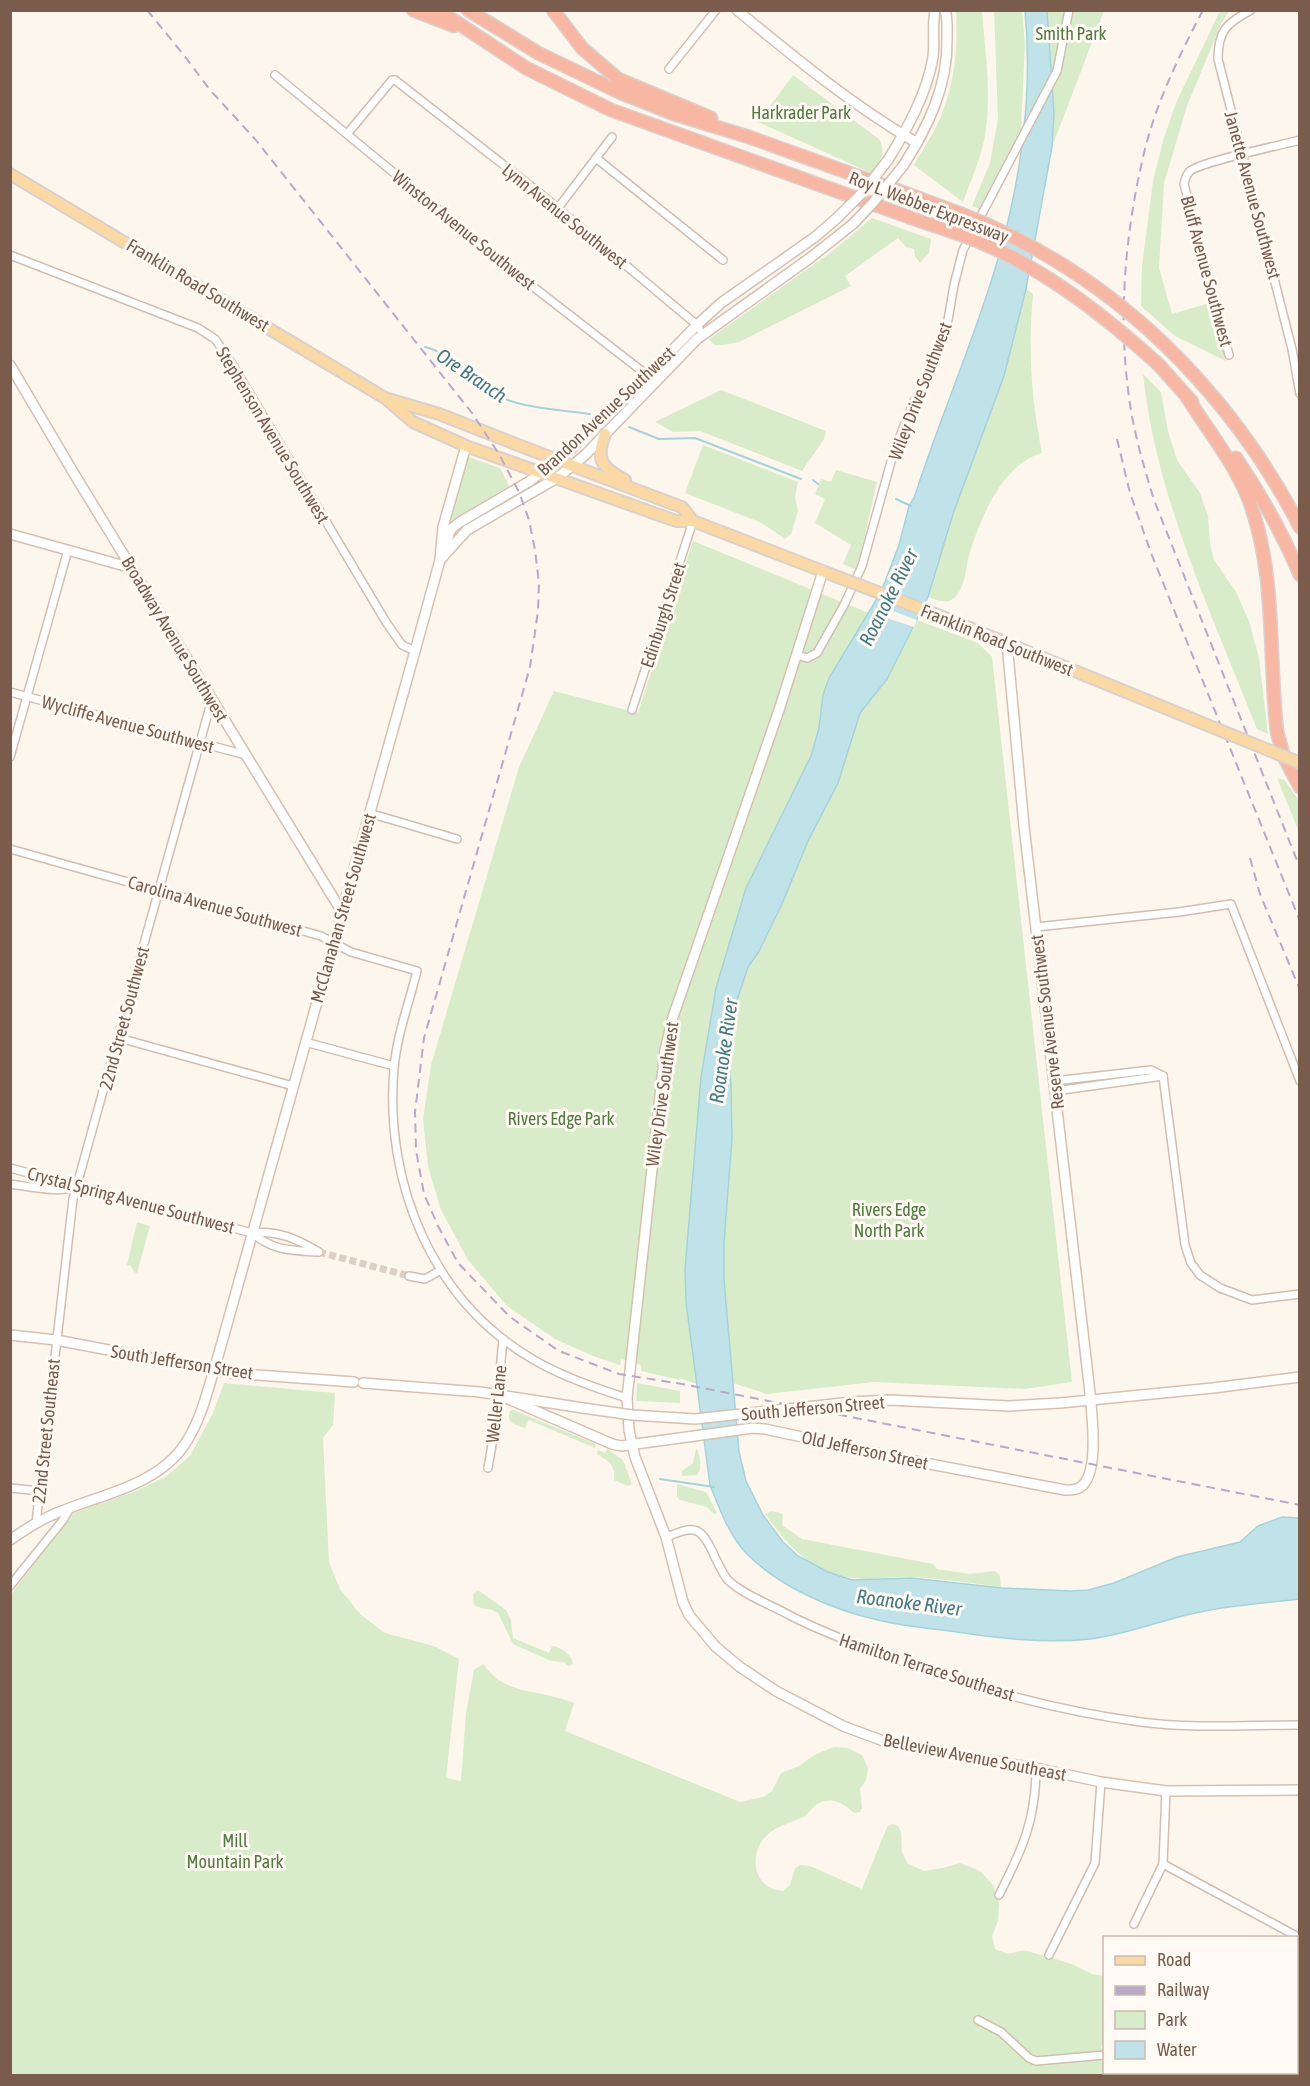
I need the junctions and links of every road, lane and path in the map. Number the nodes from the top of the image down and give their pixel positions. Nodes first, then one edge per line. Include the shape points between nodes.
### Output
1 (413, 10) edge
2 (438, 10) edge
3 (468, 10) edge
4 (552, 10) edge
5 (716, 10) edge
6 (737, 10) edge
7 (935, 10) edge
8 (945, 10) edge
9 (1069, 10) edge
10 (1251, 10) edge
11 (465, 29) junction
12 (669, 69) dead end
13 (275, 75) dead end
14 (348, 133) junction
15 (903, 135) junction
16 (612, 137) dead end
17 (749, 137) junction
18 (1299, 140) edge
19 (917, 143) junction
20 (1241, 155) junction
21 (596, 158) junction
22 (10, 174) edge
23 (558, 208) junction
24 (10, 255) edge
25 (723, 261) dead end
26 (697, 325) junction
27 (702, 336) junction
28 (1229, 355) dead end
29 (1297, 361) edge
30 (11, 367) edge
31 (648, 375) junction
32 (656, 382) junction
33 (1299, 394) edge
34 (1187, 397) junction
35 (385, 398) junction
36 (606, 434) junction
37 (466, 446) junction
38 (556, 460) junction
39 (571, 466) junction
40 (1267, 468) junction
41 (540, 473) junction
42 (557, 478) junction
43 (668, 502) junction
44 (1299, 514) edge
45 (693, 521) junction
46 (1299, 527) edge
47 (10, 534) edge
48 (68, 550) junction
49 (440, 560) junction
50 (132, 568) junction
51 (823, 571) junction
52 (1299, 575) edge
53 (1007, 643) junction
54 (415, 651) junction
55 (797, 656) junction
56 (10, 692) edge
57 (27, 696) junction
58 (212, 699) junction
59 (632, 710) dead end
60 (199, 744) junction
61 (246, 755) junction
62 (10, 757) edge
63 (1299, 763) edge
64 (1299, 787) edge
65 (369, 813) junction
66 (457, 839) dead end
67 (10, 849) edge
68 (158, 891) junction
69 (342, 912) junction
70 (1036, 927) junction
71 (334, 942) junction
72 (119, 1038) junction
73 (305, 1042) junction
74 (394, 1066) junction
75 (1299, 1081) edge
76 (293, 1086) junction
77 (1055, 1086) junction
78 (10, 1168) edge
79 (10, 1184) edge
80 (77, 1185) junction
81 (252, 1233) junction
82 (441, 1270) junction
83 (409, 1276) tunnel mouth
84 (1299, 1294) edge
85 (10, 1335) edge
86 (56, 1340) junction
87 (503, 1340) junction
88 (213, 1370) junction
89 (1299, 1377) edge
90 (497, 1394) junction
91 (627, 1398) junction
92 (1091, 1400) junction
93 (632, 1445) junction
94 (488, 1468) dead end
95 (10, 1488) edge
96 (40, 1491) junction
97 (70, 1508) junction
98 (36, 1523) junction
99 (666, 1537) junction
100 (10, 1540) edge
101 (10, 1586) edge
102 (1299, 1725) edge
103 (1036, 1768) junction
104 (1101, 1782) junction
105 (1299, 1790) edge
106 (1166, 1791) junction
107 (1163, 1864) junction
108 (999, 1895) dead end
109 (1134, 1924) dead end
110 (1295, 1936) edge
111 (1049, 1955) dead end
112 (978, 2020) dead end
113 (1103, 2055) edge

1 - 11 highway
2 - 11 highway, Roy L. Webber Expressway
3 - 17 highway, Roy L. Webber Expressway via 519,43 581,75 674,114
4 - 17 highway via 582,48 618,79
5 - 12 street
6 - 15 main road via 840,93
7 - 15 main road, Brandon Avenue Southwest via 929,74
8 - 19 main road, Brandon Avenue Southwest via 944,76 936,105
9 - 55 street, Wiley Drive Southwest via 1057,71 963,250 948,320 925,387 914,401 894,451 862,566 817,653 807,658
10 - 20 street, Janette Avenue Southwest via 1227,25 1218,46
11 - 34 highway, Roy L. Webber Expressway, bridge via 526,68 611,110 982,243 1024,265 1104,318 1159,365
13 - 14 street, Winston Avenue Southwest
14 - 23 street, Lynn Avenue Southwest via 395,80
14 - 31 street, Winston Avenue Southwest via 518,275
15 - 19 main road
15 - 26 main road, Brandon Avenue Southwest, bridge via 862,193 837,218
16 - 21 street
17 - 40 highway, Roy L. Webber Expressway, bridge via 916,197 1040,251 1138,319 1230,415
18 - 20 street, Bluff Avenue Southwest
19 - 27 main road, Brandon Avenue Southwest, bridge via 903,166 853,224
20 - 28 street, Bluff Avenue Southwest via 1192,170 1184,184
20 - 29 street, Janette Avenue Southwest
21 - 23 street
21 - 25 street
22 - 35 main road, Franklin Road Southwest
23 - 26 street, Lynn Avenue Southwest
24 - 54 street, Stephenson Avenue Southwest via 198,328 215,339 386,622 402,645
26 - 27 street, Lynn Avenue Southwest
26 - 31 main road, Brandon Avenue Southwest
27 - 32 main road, Brandon Avenue Southwest
29 - 33 street, Janette Avenue Southwest
30 - 50 main road, Broadway Avenue Southwest
31 - 32 street, Winston Avenue Southwest
31 - 38 main road, Brandon Avenue Southwest
32 - 36 main road, Brandon Avenue Southwest
34 - 52 highway, Roy L. Webber Expressway via 1246,473
34 - 64 highway via 1236,472 1253,512 1266,572 1277,732
35 - 37 main road, Franklin Road Southwest via 413,422
35 - 38 main road, Franklin Road Southwest via 432,411
36 - 39 main road, Brandon Avenue Southwest
36 - 43 main road via 600,453 606,468
37 - 41 main road, Franklin Road Southwest
37 - 49 main road, McClanahan Street Southwest via 443,527
38 - 39 main road, Franklin Road Southwest
38 - 41 main road, Brandon Avenue Southwest
39 - 42 main road, Brandon Avenue Southwest
39 - 43 main road, Franklin Road Southwest
40 - 44 highway
40 - 46 highway, Roy L. Webber Expressway
41 - 42 main road, Franklin Road Southwest
41 - 49 main road, Brandon Avenue Southwest via 451,529
42 - 45 main road, Franklin Road Southwest via 676,521
42 - 49 main road, Brandon Avenue Southwest via 467,530
43 - 45 main road, Franklin Road Southwest via 682,507
45 - 51 main road, Franklin Road Southwest
45 - 59 street, Edinburgh Street
47 - 48 main road
48 - 50 main road
48 - 57 street
49 - 54 main road, McClanahan Street Southwest
50 - 58 main road, Broadway Avenue Southwest
51 - 53 main road, Franklin Road Southwest, bridge
51 - 55 main road, Wiley Drive Southwest
53 - 63 main road, Franklin Road Southwest, bridge
53 - 70 main road, Reserve Avenue Southwest
54 - 65 main road, McClanahan Street Southwest
55 - 91 main road, Wiley Drive Southwest via 666,1041
56 - 57 street, Wycliffe Avenue Southwest
57 - 60 street, Wycliffe Avenue Southwest
57 - 62 street
58 - 60 street, 22nd Street Southwest
58 - 61 main road, Broadway Avenue Southwest
60 - 61 street, Wycliffe Avenue Southwest
60 - 68 street, 22nd Street Southwest
61 - 69 main road, Broadway Avenue Southwest
65 - 66 street
65 - 69 main road, McClanahan Street Southwest
67 - 68 street, Carolina Avenue Southwest
68 - 71 street, Carolina Avenue Southwest
68 - 72 street, 22nd Street Southwest
69 - 71 main road, McClanahan Street Southwest
70 - 75 street via 1231,904
70 - 77 main road, Reserve Avenue Southwest
71 - 73 main road, McClanahan Street Southwest
71 - 74 street, Carolina Avenue Southwest via 351,952 417,971
72 - 76 street
72 - 80 street, 22nd Street Southwest
73 - 74 street
73 - 76 main road, McClanahan Street Southwest
74 - 82 street via 394,1125 401,1178 410,1209
76 - 81 main road, McClanahan Street Southwest
77 - 84 street via 1163,1076 1185,1245 1191,1263 1200,1275 1220,1288 1252,1300
77 - 92 main road, Reserve Avenue Southwest
78 - 80 street, Crystal Spring Avenue Southwest
79 - 80 street via 63,1190
80 - 81 street, Crystal Spring Avenue Southwest
80 - 86 street, 22nd Street Southwest
81 - 81 street via 266,1245 319,1252 296,1238 269,1231
81 - 88 main road, McClanahan Street Southwest
82 - 83 street via 425,1279
82 - 87 street via 470,1308
85 - 86 main road, South Jefferson Street
86 - 88 main road, South Jefferson Street
86 - 96 street, 22nd Street Southeast
87 - 90 street, Weller Lane
87 - 91 street via 554,1371
88 - 90 main road, South Jefferson Street
88 - 97 main road, McClanahan Street Southwest via 187,1442 170,1462 145,1479
89 - 92 main road, South Jefferson Street
90 - 92 main road, South Jefferson Street, bridge via 632,1415 695,1419 890,1400 998,1406
90 - 93 main road, Old Jefferson Street via 612,1444
90 - 94 street, Weller Lane
91 - 93 main road, Wiley Drive Southwest
92 - 93 main road, Old Jefferson Street via 1093,1447 1088,1476 1075,1490 765,1429
93 - 99 main road, Belleview Avenue Southeast
95 - 96 street
96 - 98 street, 22nd Street Southeast
97 - 98 main road, McClanahan Street Southwest
97 - 101 street
98 - 100 main road, McClanahan Street Southwest
99 - 102 street, Hamilton Terrace Southeast via 695,1530 706,1540 730,1582 746,1592 840,1639 969,1684 1142,1722
99 - 103 main road, Belleview Avenue Southeast via 682,1602 689,1615 716,1647 764,1684 835,1722 886,1742
103 - 104 main road, Belleview Avenue Southeast
103 - 108 street via 1030,1825
104 - 106 main road, Belleview Avenue Southeast
104 - 111 street via 1095,1863
105 - 106 main road, Belleview Avenue Southeast
106 - 107 street
107 - 109 street
107 - 110 street
112 - 113 street via 1036,2061

